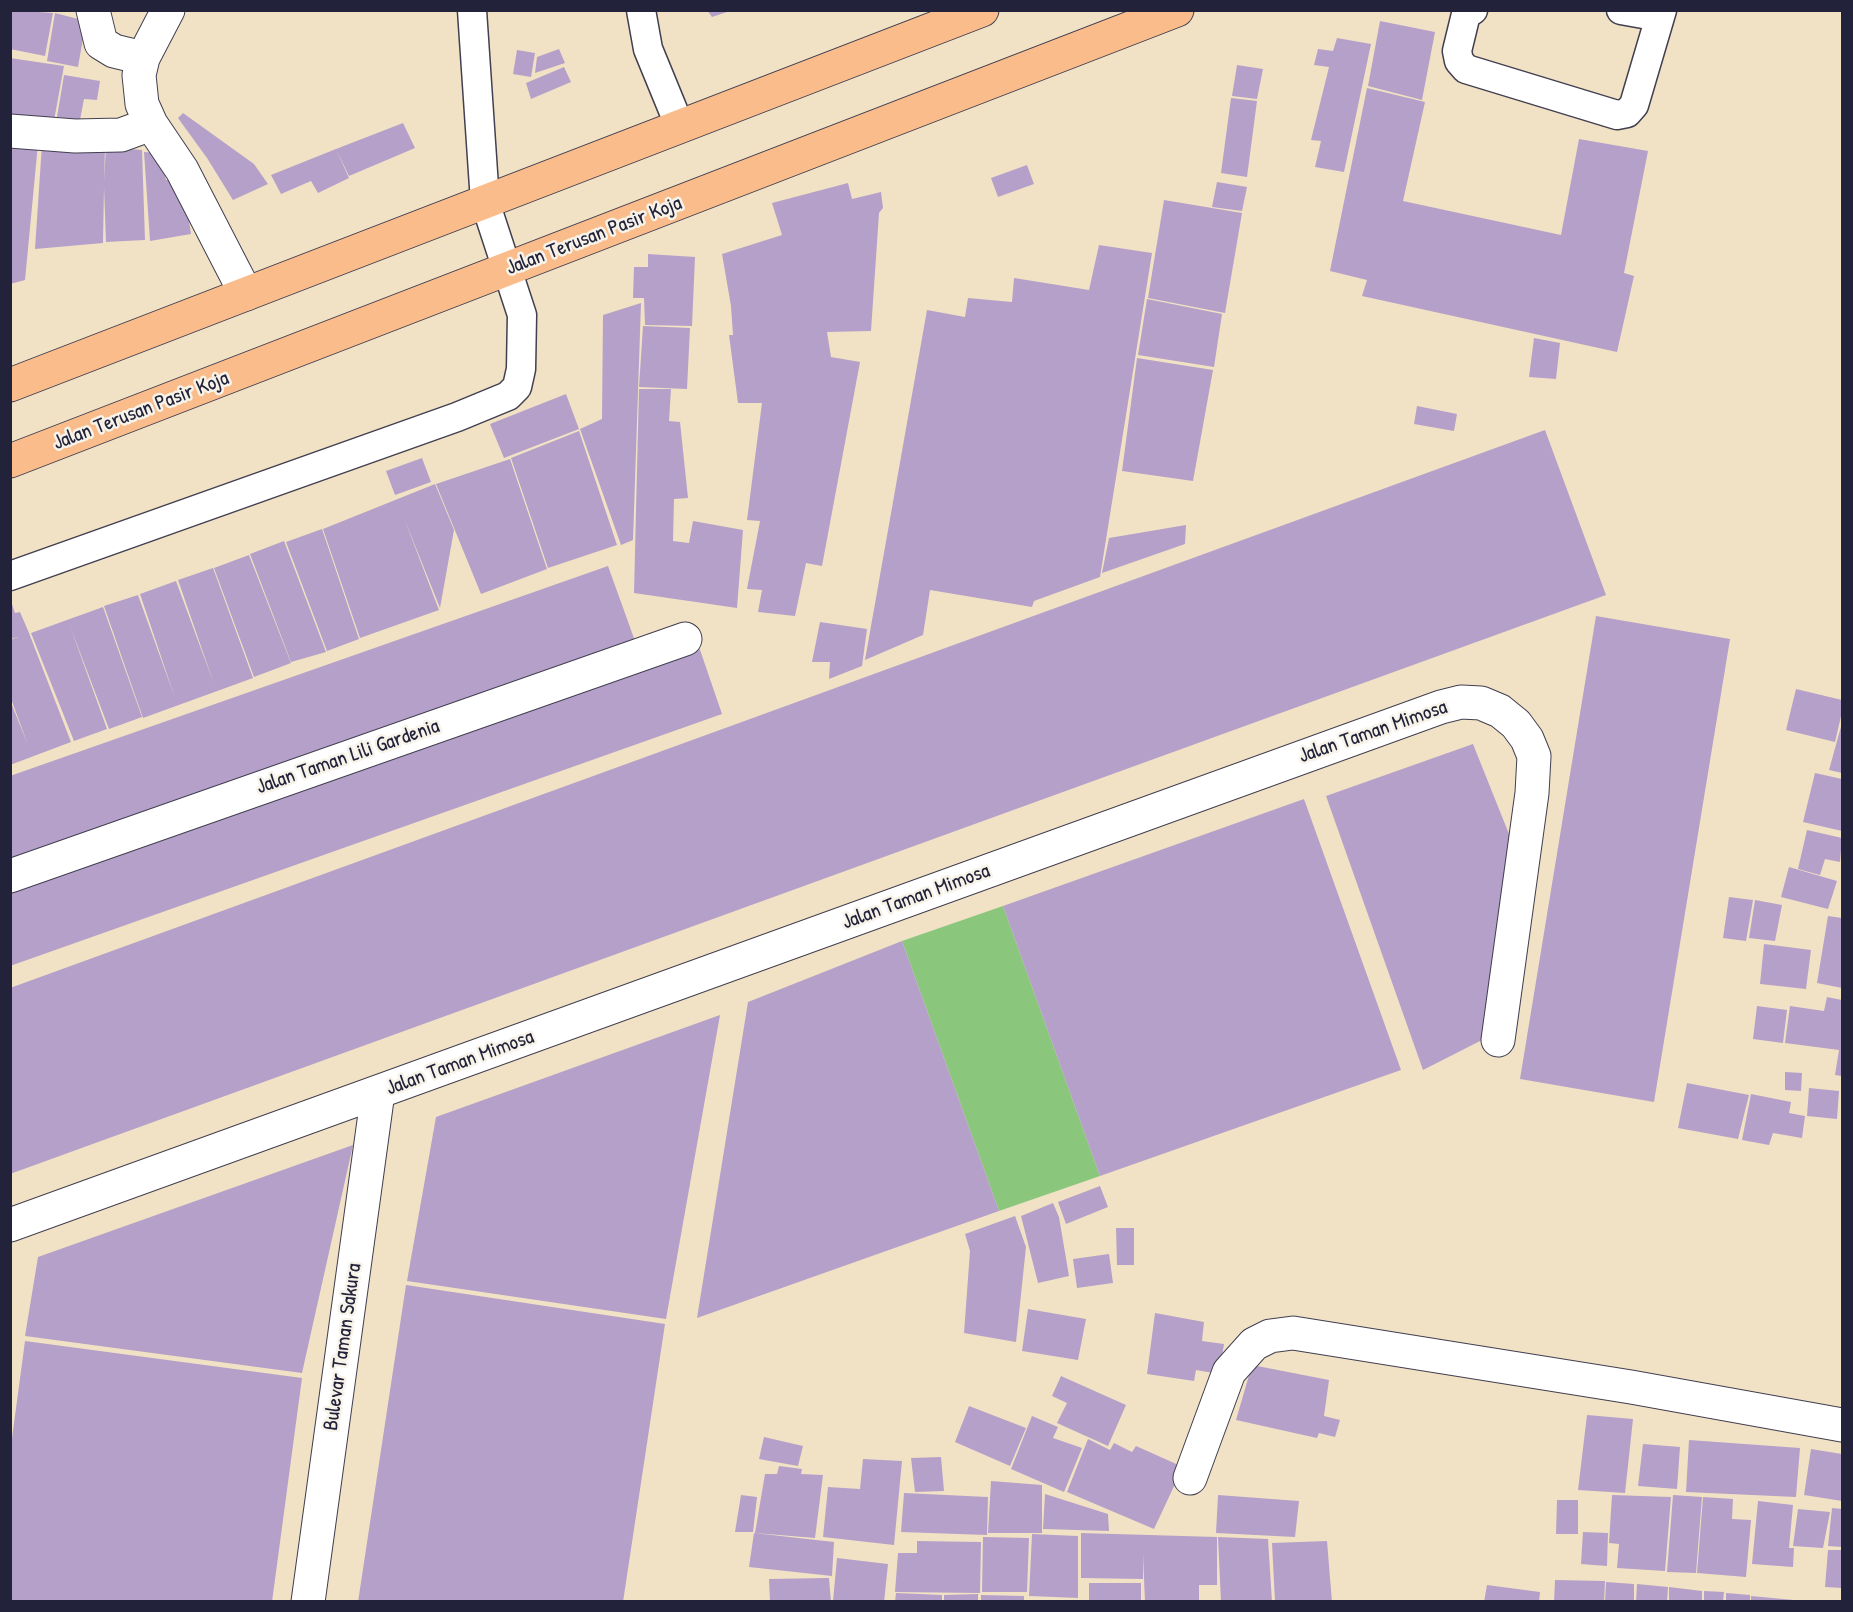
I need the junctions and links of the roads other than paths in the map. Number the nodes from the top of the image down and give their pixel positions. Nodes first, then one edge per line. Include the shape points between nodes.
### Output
1 (93, 10) edge
2 (168, 10) edge
3 (472, 10) edge
4 (640, 10) edge
5 (982, 10) edge
6 (1177, 10) edge
7 (1473, 10) edge
8 (1621, 10) edge
9 (1661, 14) edge
10 (143, 58) junction
11 (151, 124) junction
12 (680, 127) junction
13 (10, 131) edge
14 (485, 202) junction
15 (508, 269) junction
16 (246, 294) junction
17 (10, 385) edge
18 (10, 461) edge
19 (10, 576) edge
20 (685, 639) dead end
21 (10, 876) edge
22 (1498, 1040) dead end
23 (378, 1092) junction
24 (10, 1225) edge
25 (1842, 1425) edge
26 (1190, 1478) dead end
27 (308, 1602) edge

1 - 10 street via 101,43 114,51
2 - 10 street
3 - 14 lane
4 - 12 lane via 648,49
5 - 12 main road
6 - 15 main road, Jalan Terusan Pasir Koja
7 - 9 lane via 1466,14 1457,51 1466,69 1617,115 1627,113 1634,105
8 - 9 lane
10 - 11 street via 139,90
11 - 13 street via 121,135
11 - 16 street via 182,170
12 - 14 main road
14 - 15 lane
14 - 16 main road
15 - 18 main road, Jalan Terusan Pasir Koja
15 - 19 lane via 522,315 522,369 517,387 508,396
16 - 17 main road
20 - 21 street, Jalan Taman Lili Gardenia
22 - 23 street, Jalan Taman Mimosa via 1534,756 1527,738 1500,711 1481,703 1461,702
23 - 24 street, Jalan Taman Mimosa
23 - 27 street, Bulevar Taman Sakura
25 - 26 street via 1293,1333 1270,1336 1254,1344 1229,1372

